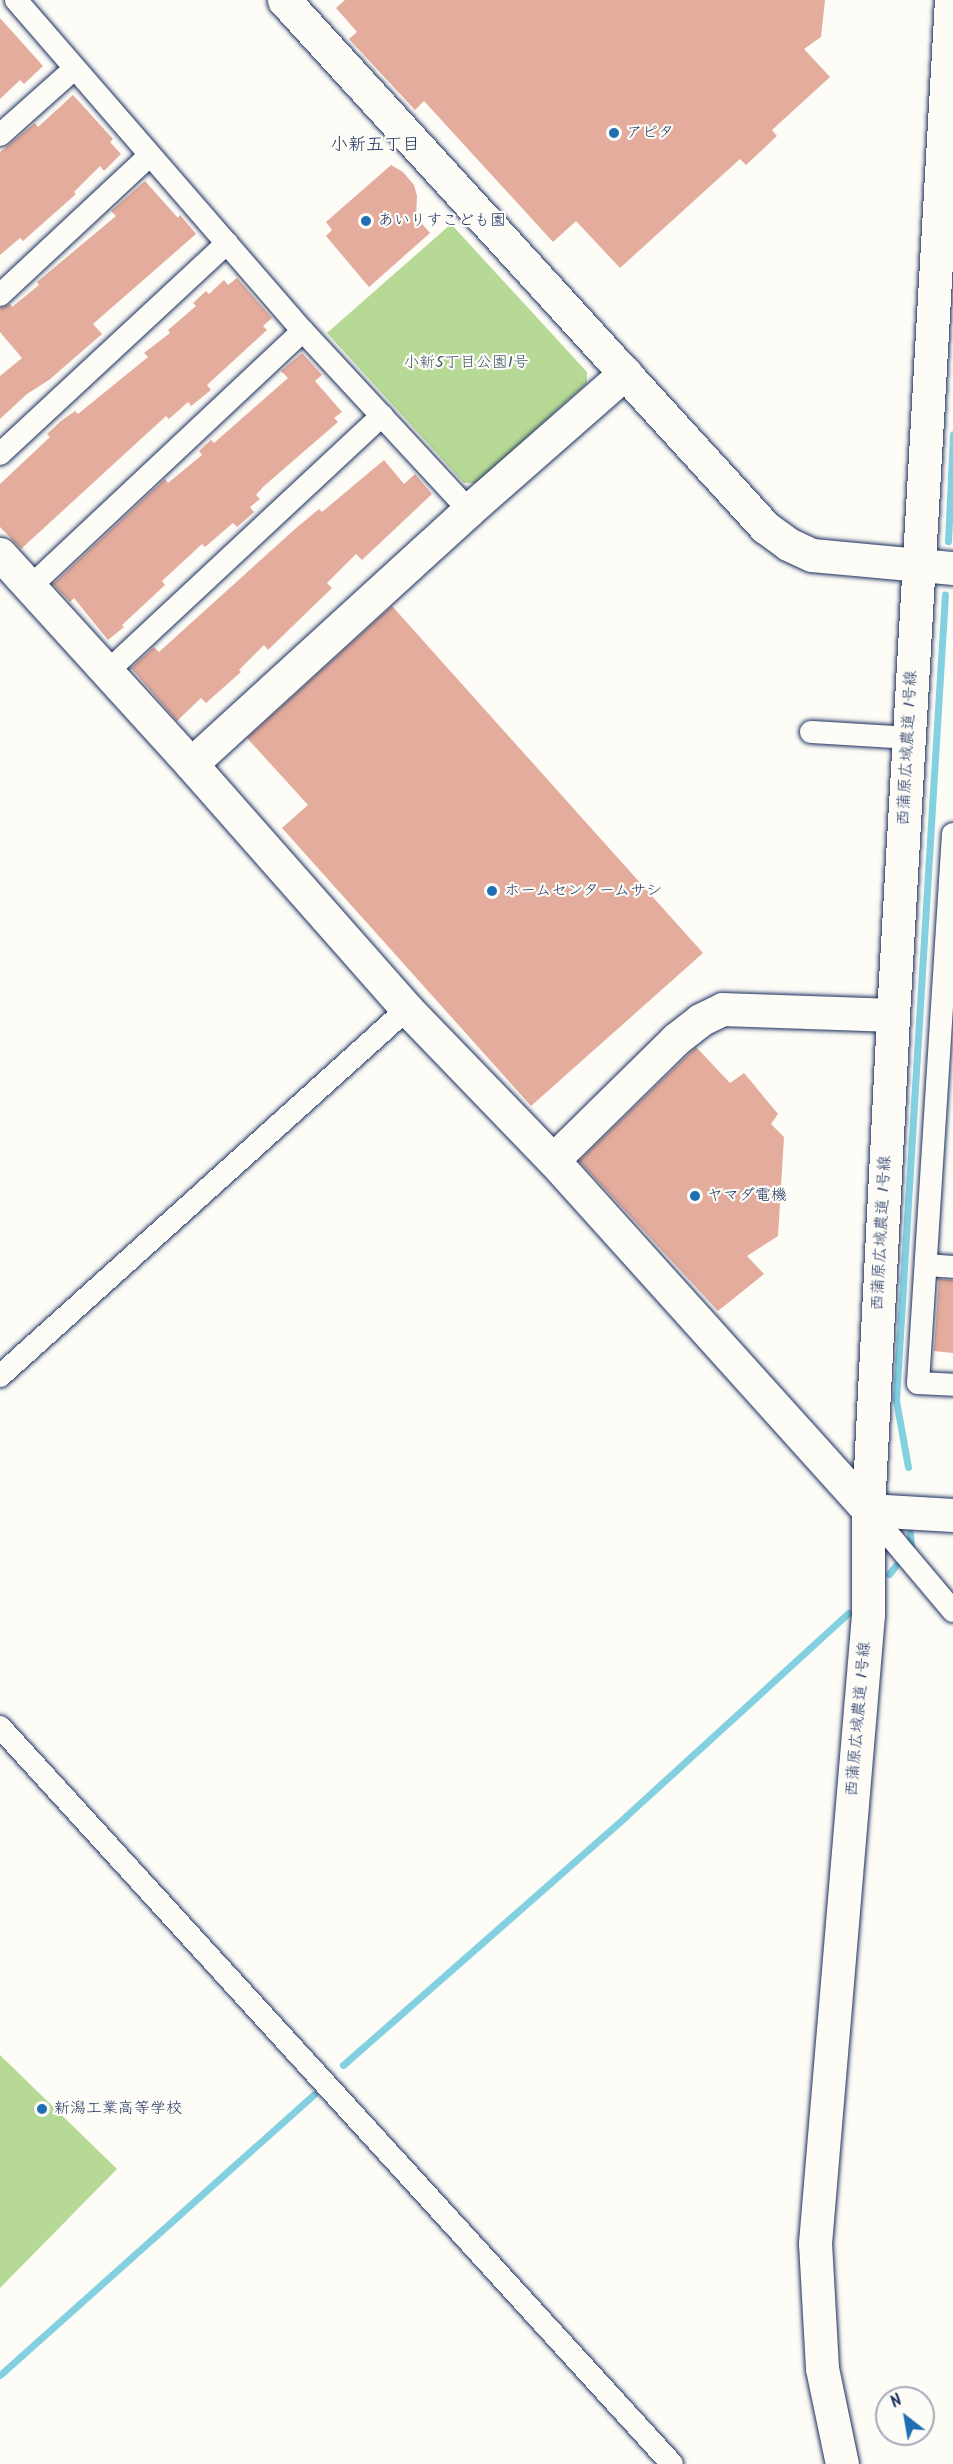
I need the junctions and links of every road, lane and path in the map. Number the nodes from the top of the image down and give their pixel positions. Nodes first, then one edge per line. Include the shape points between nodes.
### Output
1 (16, 0) edge
2 (284, 0) edge
3 (951, 0) edge
4 (74, 69) junction
5 (0, 135) edge
6 (149, 156) junction
7 (226, 243) junction
8 (0, 295) edge
9 (303, 331) junction
10 (626, 374) junction
11 (382, 416) junction
12 (0, 454) edge
13 (469, 510) junction
14 (0, 554) edge
15 (919, 564) junction
16 (953, 568) edge
17 (31, 586) junction
18 (107, 672) junction
19 (812, 732) dead end
20 (908, 738) junction
21 (191, 764) junction
22 (953, 834) edge
23 (950, 928) edge
24 (407, 1010) junction
25 (893, 1015) junction
26 (947, 1037) edge
27 (944, 1148) edge
28 (553, 1160) junction
29 (926, 1265) junction
30 (953, 1267) edge
31 (0, 1376) edge
32 (953, 1385) edge
33 (868, 1510) junction
34 (953, 1515) edge
35 (953, 1611) edge
36 (0, 1727) edge
37 (672, 2464) edge
38 (842, 2464) edge

1 - 4 street
2 - 10 street
3 - 15 street, 西蒲原広域農道 1号線
4 - 5 street
4 - 6 street
6 - 7 street
6 - 8 street
7 - 9 street
7 - 12 street
9 - 11 street
9 - 17 street
10 - 13 street
10 - 15 street via 765,526 788,544 812,555
11 - 13 street
11 - 18 street
13 - 21 street
14 - 17 street
15 - 16 street
15 - 20 street, 西蒲原広域農道 1号線
17 - 18 street
18 - 21 street
19 - 20 street
20 - 25 street, 西蒲原広域農道 1号線
21 - 24 street
22 - 23 street
23 - 26 street
24 - 28 street
24 - 31 street
25 - 28 street via 723,1009 700,1020 676,1039
25 - 33 street, 西蒲原広域農道 1号線
26 - 27 street
27 - 29 street
28 - 33 street
29 - 30 street
29 - 32 street via 918,1383
33 - 34 street
33 - 35 street
33 - 38 street, 西蒲原広域農道 1号線 via 868,1614 815,2244 822,2368
36 - 37 street

